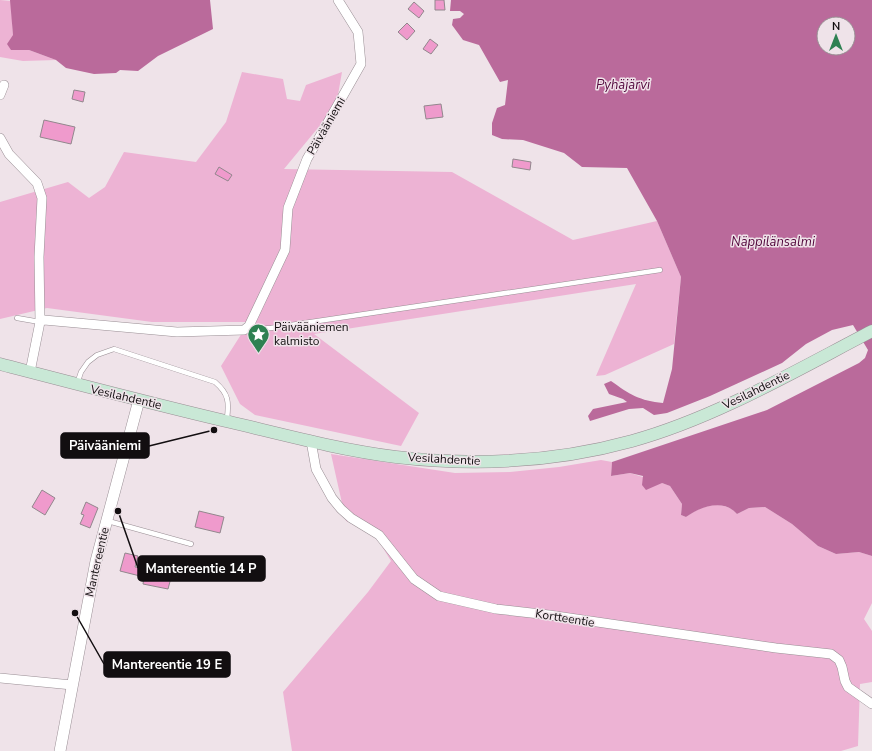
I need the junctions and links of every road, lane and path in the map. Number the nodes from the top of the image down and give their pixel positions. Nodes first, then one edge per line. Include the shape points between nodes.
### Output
1 (338, 0) edge
2 (4, 85) dead end
3 (0, 95) edge
4 (0, 138) edge
5 (660, 270) dead end
6 (16, 318) dead end
7 (40, 322) junction
8 (244, 330) junction
9 (872, 330) edge
10 (0, 364) edge
11 (30, 372) junction
12 (77, 385) junction
13 (139, 400) junction
14 (226, 421) junction
15 (311, 441) junction
16 (106, 521) junction
17 (191, 544) dead end
18 (0, 678) edge
19 (72, 685) junction
20 (872, 704) edge
21 (60, 751) edge

1 - 8 street, Päivääniemi via 358,32 361,64 307,159 288,208 285,250 249,326
2 - 3 street
4 - 7 street via 9,154 37,183 42,198 39,257
5 - 8 lane
6 - 7 lane
7 - 8 street via 44,320 177,332
7 - 11 street
9 - 15 main road, Vesilahdentie via 739,400 701,417 633,440 594,449 512,461 465,462 396,457
10 - 11 main road, Vesilahdentie
11 - 12 main road, Vesilahdentie
12 - 13 main road, Vesilahdentie
12 - 14 lane via 81,372 88,362 97,355 114,349 215,382 224,390 228,404
13 - 14 main road, Vesilahdentie
13 - 16 street, Mantereentie
14 - 15 main road, Vesilahdentie
15 - 20 street, Kortteentie via 316,469 341,509 379,535 414,579 439,596 496,609 831,654 839,660 848,687
16 - 17 lane
16 - 19 street, Mantereentie
18 - 19 street
19 - 21 street, Mantereentie

